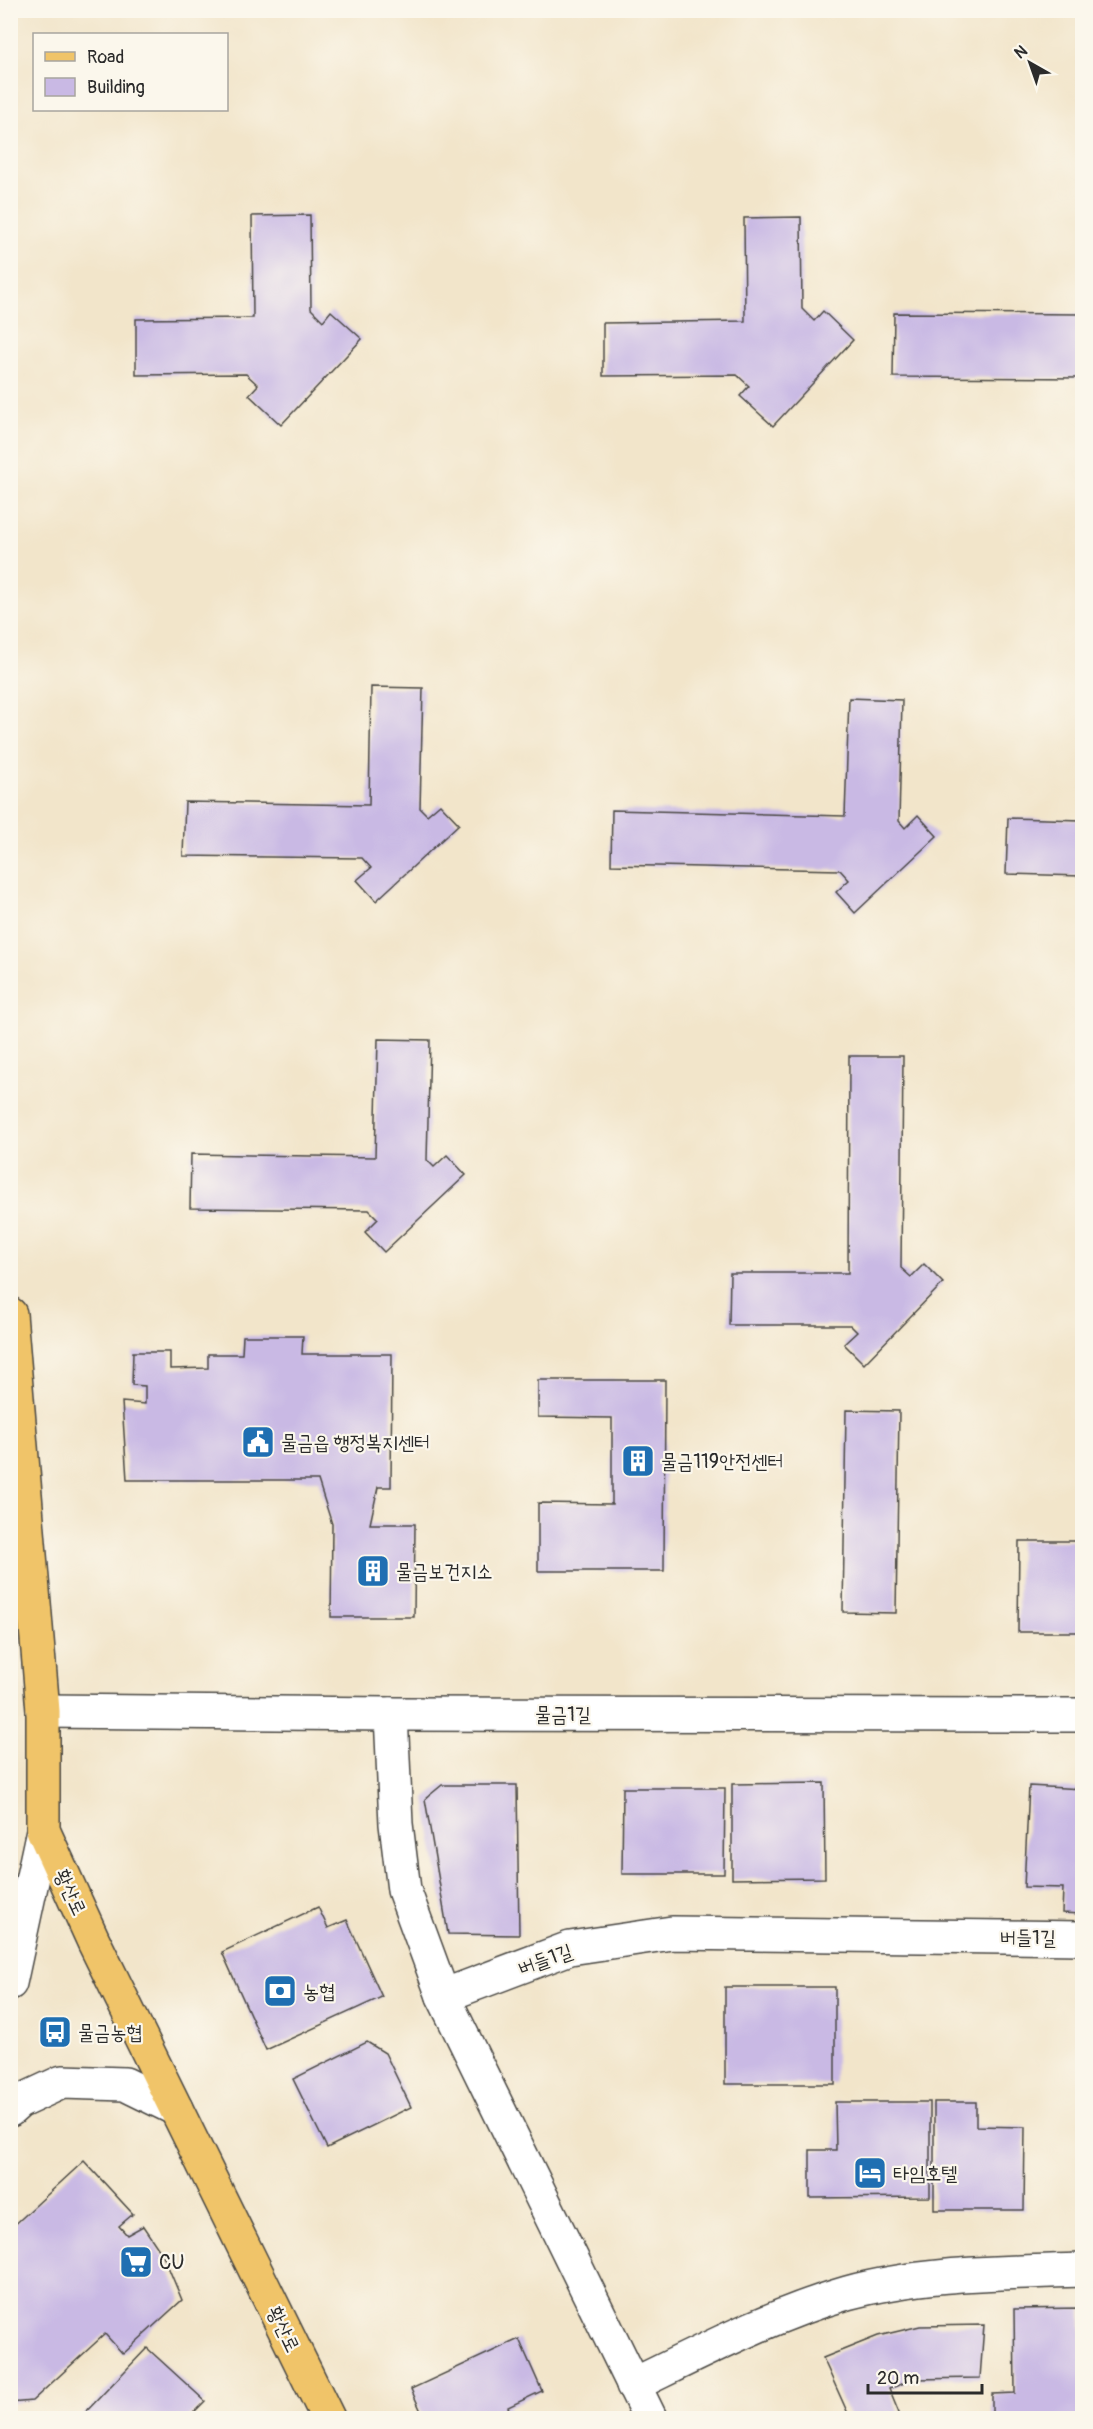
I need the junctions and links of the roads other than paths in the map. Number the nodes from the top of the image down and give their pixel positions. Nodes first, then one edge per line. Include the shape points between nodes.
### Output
1 (11, 1335) edge
2 (43, 1710) junction
3 (391, 1714) junction
4 (1083, 1715) edge
5 (43, 1830) junction
6 (1083, 1938) edge
7 (10, 1983) edge
8 (443, 1996) junction
9 (176, 2109) junction
10 (10, 2110) edge
11 (1083, 2270) edge
12 (633, 2385) junction
13 (328, 2418) edge
14 (650, 2418) edge

1 - 2 main road, 황산로
2 - 3 street, 물금1길
2 - 5 main road, 황산로
3 - 4 street, 물금1길
3 - 8 street via 396,1824 404,1890
5 - 7 street
5 - 9 main road, 황산로
6 - 8 street, 버들1길 via 672,1932 570,1948
8 - 12 street
9 - 10 street via 125,2084 63,2082
9 - 13 main road, 황산로
11 - 12 street via 936,2276 848,2293 769,2319
12 - 14 street

